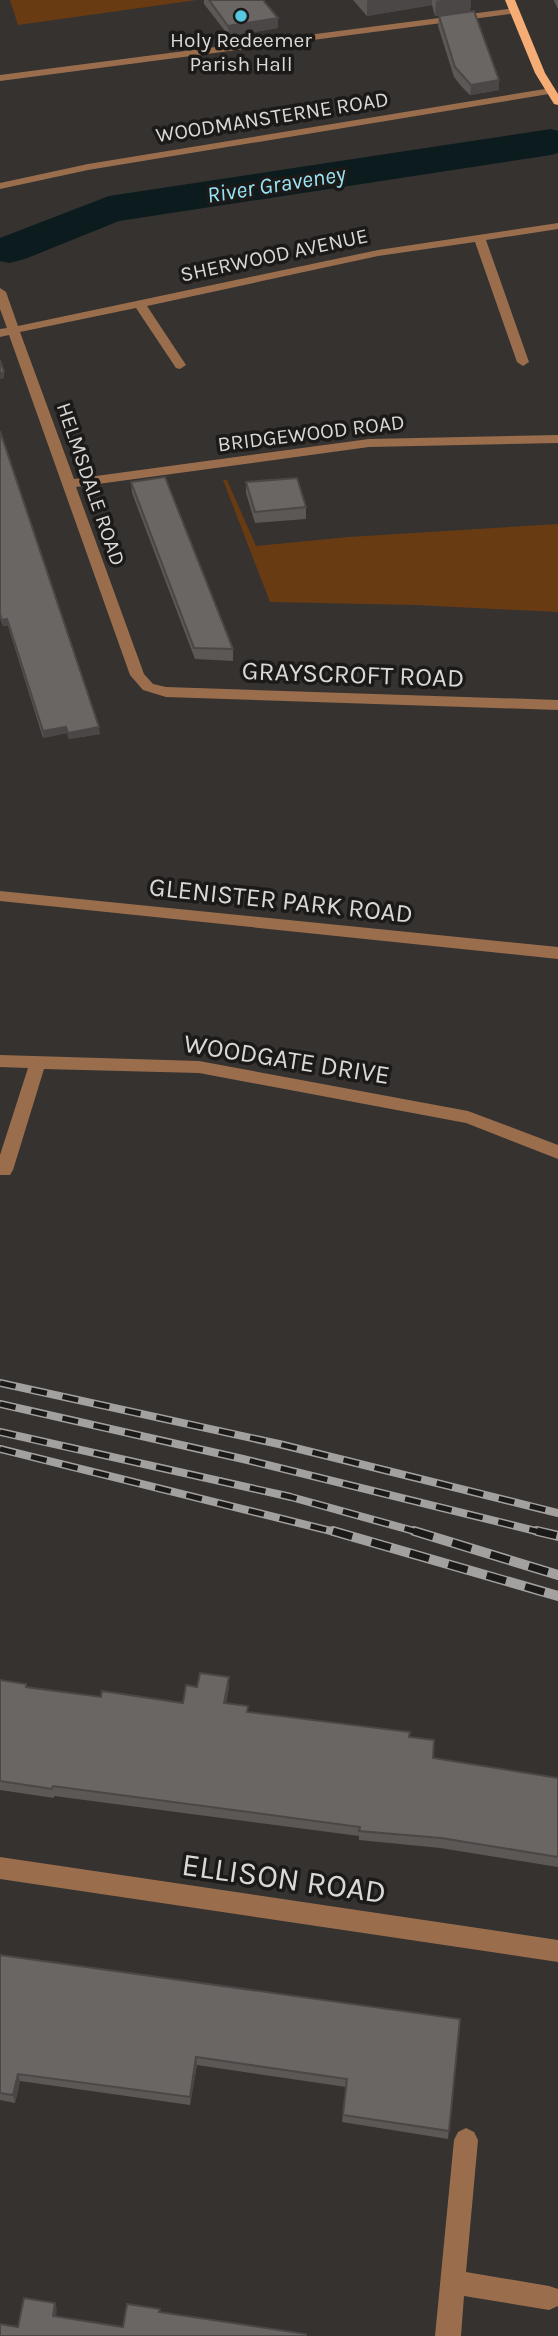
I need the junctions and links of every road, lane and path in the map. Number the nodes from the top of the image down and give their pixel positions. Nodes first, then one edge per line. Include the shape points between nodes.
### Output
1 (512, 6) edge
2 (0, 78) edge
3 (551, 91) junction
4 (558, 102) edge
5 (0, 186) edge
6 (558, 226) edge
7 (478, 237) junction
8 (0, 292) edge
9 (139, 303) junction
10 (13, 331) junction
11 (0, 333) edge
12 (523, 362) dead end
13 (180, 365) dead end
14 (558, 439) edge
15 (69, 484) junction
16 (148, 687) joint
17 (558, 705) edge
18 (0, 897) edge
19 (558, 953) edge
20 (0, 1061) edge
21 (38, 1062) junction
22 (558, 1152) edge
23 (4, 1170) dead end
24 (0, 1868) edge
25 (558, 1951) edge
26 (466, 2140) dead end
27 (453, 2282) junction
28 (549, 2298) dead end
29 (448, 2336) edge

1 - 2 street
1 - 3 main road
3 - 4 main road
3 - 5 street, WOODMANSTERNE ROAD via 88,167
6 - 7 street, SHERWOOD AVENUE
7 - 9 street, SHERWOOD AVENUE
7 - 12 street
8 - 10 street, HELMSDALE ROAD
9 - 10 street, SHERWOOD AVENUE
9 - 13 street
10 - 11 street, SHERWOOD AVENUE
10 - 15 street, HELMSDALE ROAD
14 - 15 street, BRIDGEWOOD ROAD via 369,443
15 - 16 street, HELMSDALE ROAD via 137,675
16 - 17 street, GRAYSCROFT ROAD via 166,692
18 - 19 street, GLENISTER PARK ROAD
20 - 21 street, WOODGATE DRIVE
21 - 22 street, WOODGATE DRIVE via 199,1067 468,1117
21 - 23 street
24 - 25 street, ELLISON ROAD
26 - 27 street
27 - 28 street
27 - 29 street

